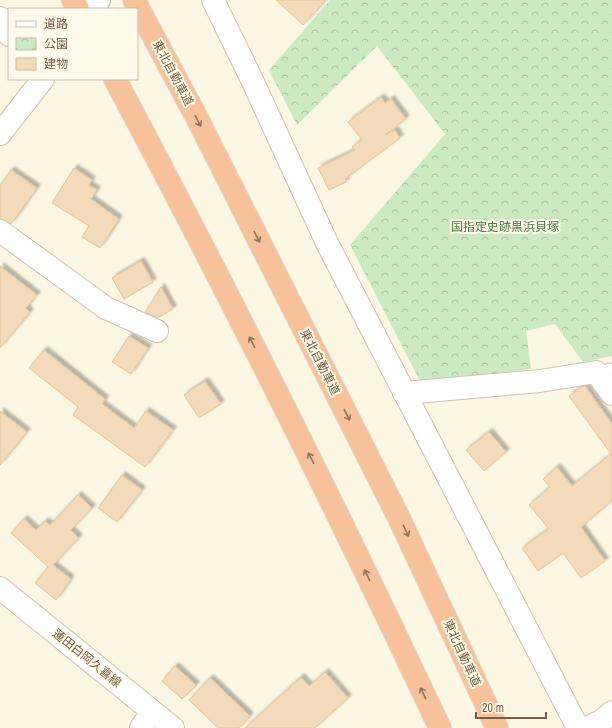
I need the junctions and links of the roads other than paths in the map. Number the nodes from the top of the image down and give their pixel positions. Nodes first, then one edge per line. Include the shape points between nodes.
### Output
1 (134, 0) edge
2 (213, 0) edge
3 (0, 18) edge
4 (8, 33) edge
5 (116, 80) edge
6 (36, 82) edge
7 (0, 134) edge
8 (0, 231) edge
9 (157, 331) dead end
10 (604, 371) edge
11 (404, 393) junction
12 (612, 394) edge
13 (0, 588) edge
14 (612, 712) edge
15 (147, 720) edge
16 (173, 728) edge
17 (440, 728) edge
18 (497, 728) edge
19 (578, 728) edge
20 (587, 728) edge

1 -> 18 highway, 東北自動車道 via 196,116 399,518
2 - 11 street via 327,243
3 - 4 street
17 -> 5 highway via 324,484
6 - 7 street
8 - 9 street via 106,308
10 - 11 street via 512,384
10 - 12 street
11 - 19 street
13 - 15 street, 蓮田白岡久喜線
14 - 20 street
15 - 16 street, 蓮田白岡久喜線

